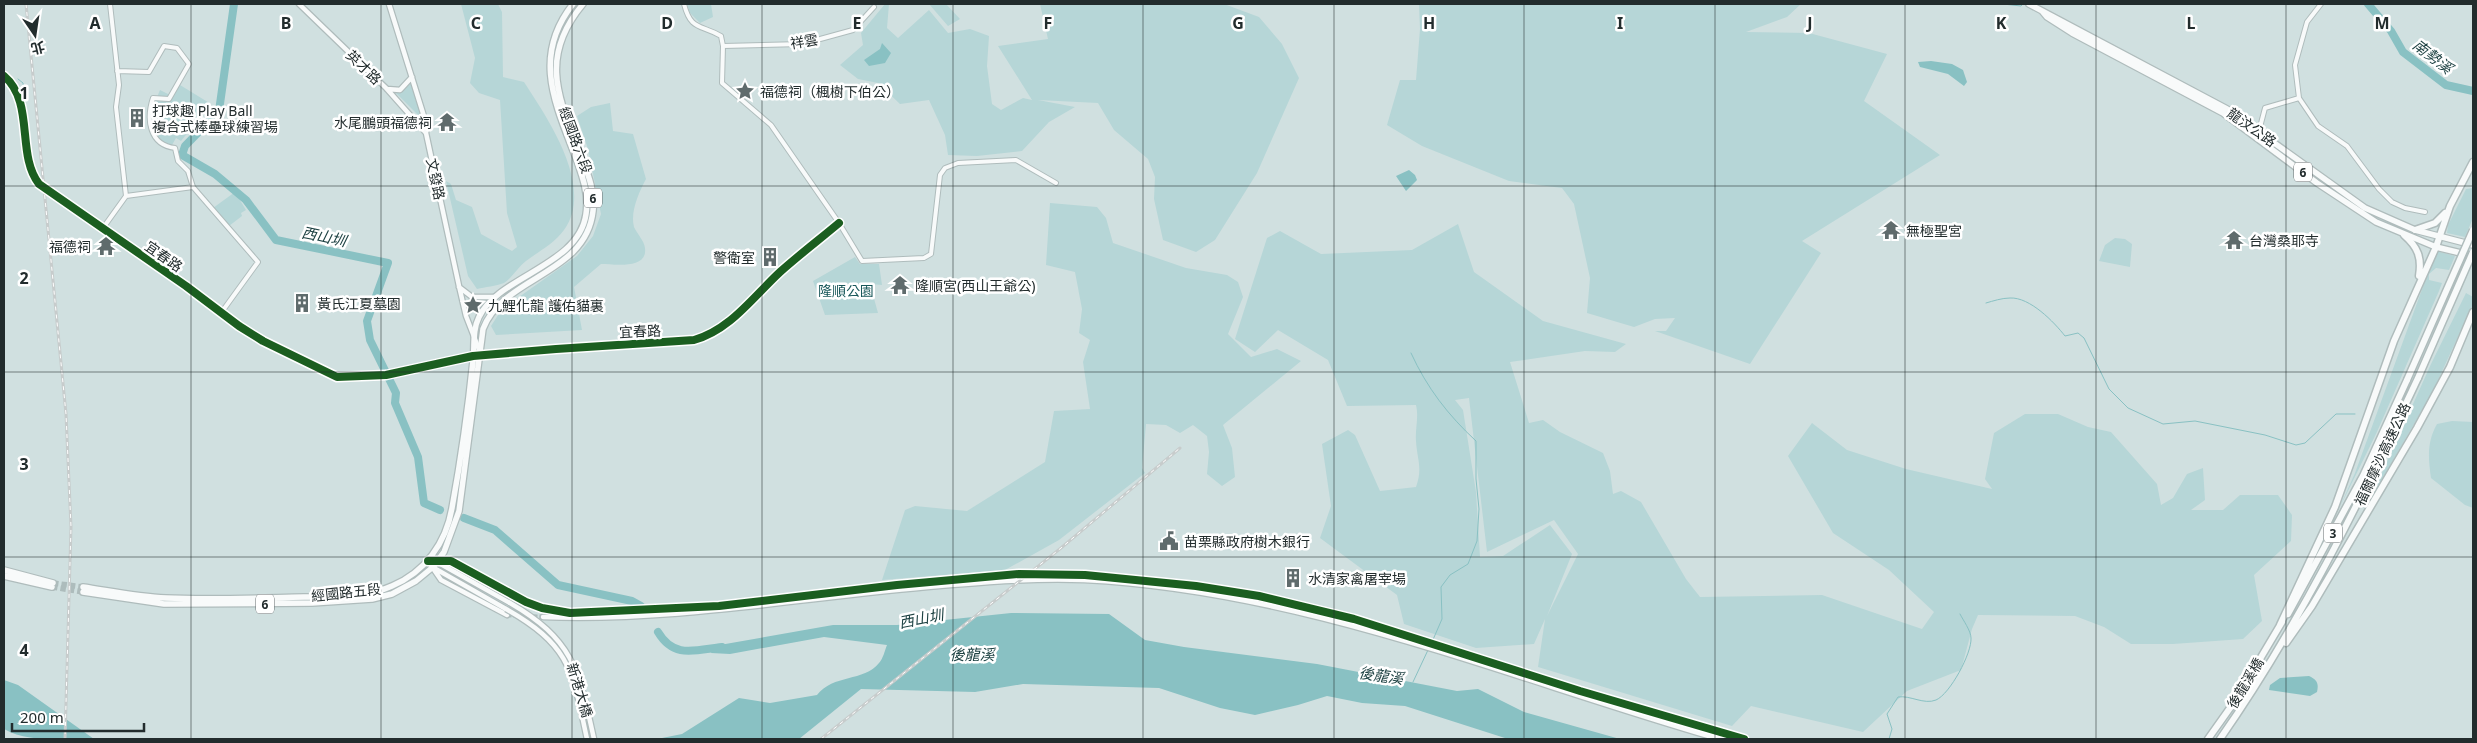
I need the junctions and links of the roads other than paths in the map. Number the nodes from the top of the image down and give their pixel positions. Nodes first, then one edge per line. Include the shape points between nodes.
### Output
1 (110, 4) edge
2 (299, 4) edge
3 (389, 4) edge
4 (573, 4) edge
5 (583, 4) edge
6 (684, 4) edge
7 (2030, 4) edge
8 (2321, 4) edge
9 (874, 7) dead end
10 (724, 46) junction
11 (117, 71) junction
12 (4, 76) edge
13 (412, 77) junction
14 (386, 88) junction
15 (2299, 98) junction
16 (426, 133) junction
17 (2257, 133) junction
18 (2473, 162) edge
19 (1056, 183) dead end
20 (193, 187) junction
21 (126, 196) junction
22 (2452, 203) junction
23 (2363, 211) junction
24 (2425, 212) dead end
25 (839, 223) junction
26 (103, 228) junction
27 (2415, 230) junction
28 (2473, 230) edge
29 (2404, 235) junction
30 (2439, 237) junction
31 (2473, 244) edge
32 (2436, 247) junction
33 (563, 252) junction
34 (2473, 254) edge
35 (569, 257) junction
36 (2418, 282) junction
37 (459, 286) junction
38 (497, 297) junction
39 (221, 312) junction
40 (2473, 312) edge
41 (474, 335) junction
42 (473, 356) junction
43 (481, 356) junction
44 (428, 560) junction
45 (437, 562) junction
46 (433, 568) junction
47 (4, 570) edge
48 (4, 576) edge
49 (83, 589) tunnel mouth
50 (348, 595) junction
51 (165, 601) junction
52 (350, 602) junction
53 (507, 614) tunnel mouth
54 (543, 617) tunnel mouth
55 (2299, 621) junction
56 (2280, 625) junction
57 (587, 739) edge
58 (594, 739) edge
59 (1720, 739) edge
60 (1744, 739) edge
61 (2208, 739) edge
62 (2220, 739) edge

1 - 11 street
2 - 14 street, 英才路
3 - 13 street, 文發路
4 - 33 main road, 經國路六段 / 6 via 557,26 551,45 550,76 553,97 582,176 587,204 582,227
5 - 35 main road, 經國路六段 / 6 via 563,30 555,74 562,105 590,180 594,202 584,239
6 - 10 street via 690,21 721,36
7 - 17 main road, 龍汶公路 / 6 via 2047,17 2227,109
8 - 15 street via 2307,22 2297,58
9 - 10 street, 祥雲 via 852,30 802,44
10 - 25 street via 722,83 771,125
11 - 20 street via 149,72 164,46 177,48 189,64 169,99 153,98 151,120 157,142 175,148 178,161 188,171
11 - 21 street via 116,107
12 - 26 street, 宜春路 via 14,87 21,108 34,179
13 - 14 street via 400,90
13 - 16 street, 文發路 via 427,126
14 - 16 street, 英才路
15 - 17 street via 2264,108
15 - 24 street via 2318,126 2347,146 2392,202
16 - 37 street, 文發路
17 - 23 main road, 龍汶公路 / 6
18 - 22 highway
19 - 25 street via 1016,160 958,163 945,168 940,175 931,254 924,258 862,261
20 - 21 street
20 - 39 street via 258,262
21 - 26 street
22 - 27 highway via 2435,223
22 - 30 highway
23 - 27 main road, 龍汶公路 / 6
23 - 29 main road, 龍汶公路 / 6
25 - 43 street, 宜春路 via 780,273 733,319 703,338
26 - 39 street, 宜春路
27 - 30 main road, 龍汶公路 / 6
28 - 56 highway, 福爾摩沙高速公路 / 3, bridge via 2363,476
29 - 32 main road, 龍汶公路 / 6
29 - 36 highway via 2419,253
30 - 31 main road, 龍汶公路 / 6
30 - 32 highway
32 - 34 main road, 龍汶公路 / 6
32 - 36 highway
33 - 35 main road
33 - 38 main road, 經國路六段 / 6
34 - 55 highway, 福爾摩沙高速公路 / 3, bridge via 2370,480
35 - 43 main road, 經國路六段 / 6 via 490,313 483,329
36 - 56 highway via 2335,507
37 - 38 street via 472,297
37 - 41 street, 文發路
38 - 41 main road, 經國路六段 / 6 via 481,314
39 - 42 street, 宜春路 via 257,338 337,377 386,375
40 - 55 highway via 2450,367 2417,428
41 - 42 main road, 經國路五段 / 6
41 - 43 street, 文發路
42 - 43 street, 宜春路
42 - 44 main road, 經國路五段 / 6 via 452,510 442,540
43 - 45 main road, 經國路五段 / 6 via 459,511 448,544
44 - 45 street
44 - 46 street
44 - 50 main road, 經國路五段 / 6 via 419,570 391,587
45 - 46 main road, 經國路五段 / 6
45 - 58 street, 新港大橋, bridge via 510,603 552,632 566,650 579,677
45 - 60 street via 451,561 526,602 570,613 719,606 897,584 1020,574 1085,575 1196,586 1259,596 1354,619
46 - 52 main road, 經國路五段 / 6 via 392,594
46 - 53 street via 441,581
46 - 57 street, 新港大橋, bridge via 539,629 556,646 573,678
47 - 48 main road via 53,585
49 - 51 main road, 經國路五段 / 6
50 - 51 main road, 經國路五段 / 6
50 - 52 main road
51 - 52 main road, 經國路五段 / 6
54 - 59 street via 711,612 896,590 1021,580 1084,580 1196,591 1353,624
55 - 62 highway, 後龍溪橋 via 2291,638
56 - 61 highway, 後龍溪橋 / 3 via 2235,701

